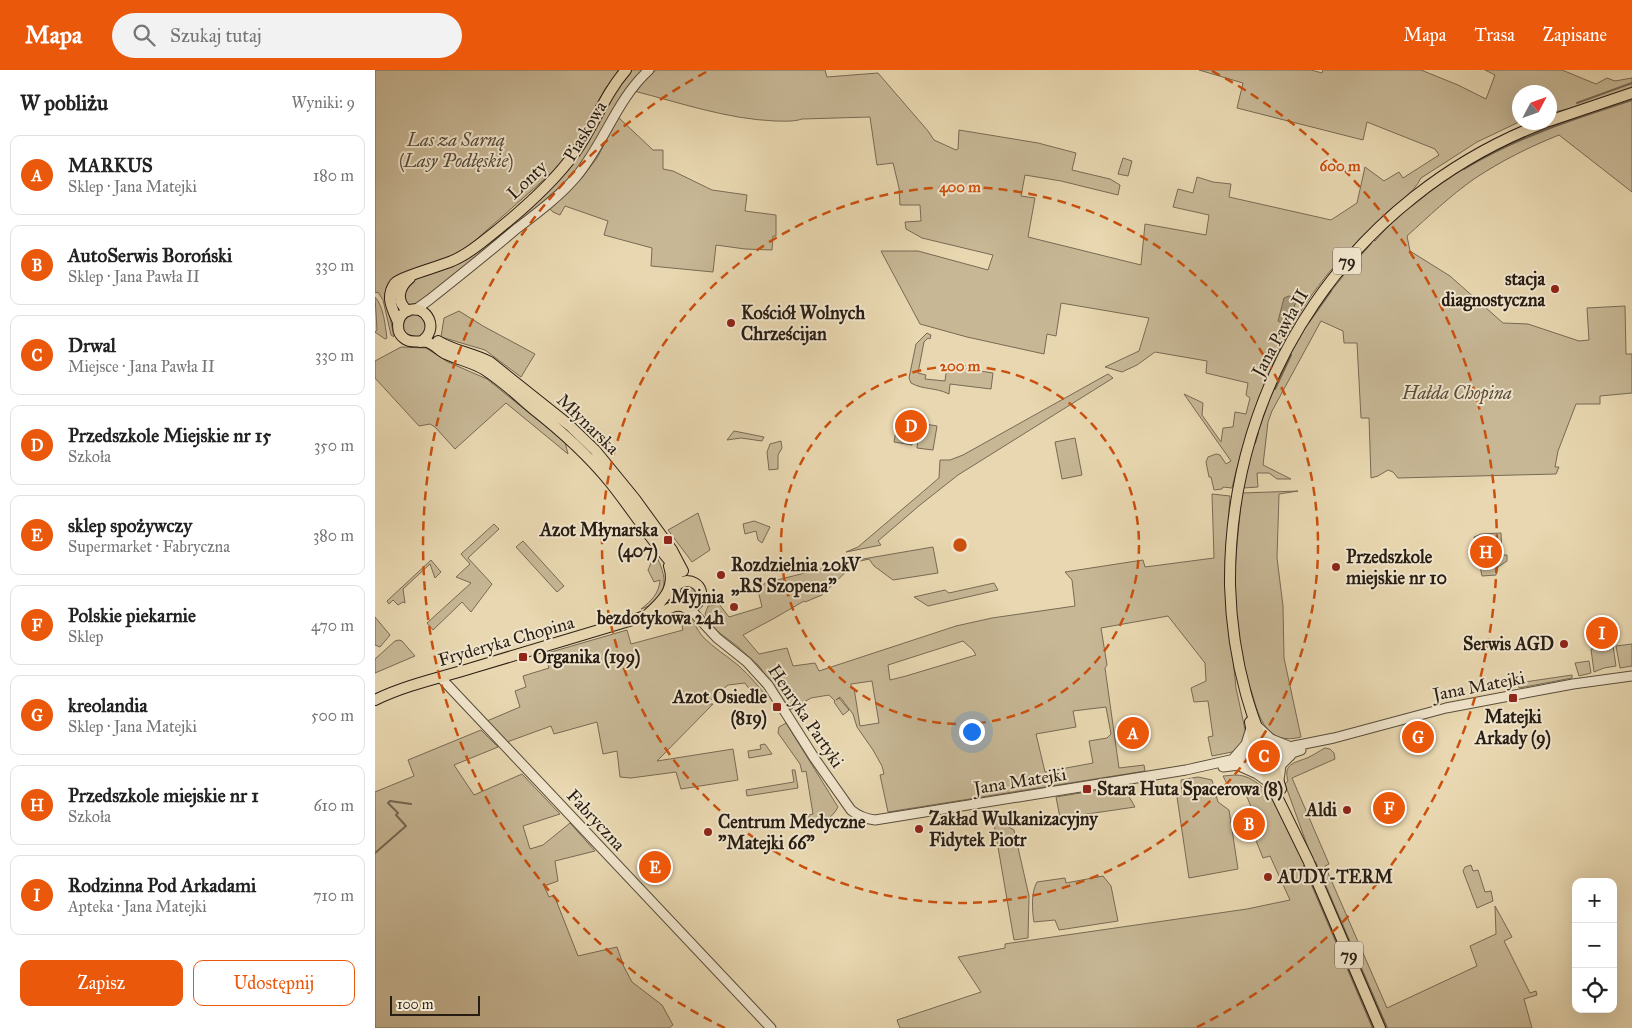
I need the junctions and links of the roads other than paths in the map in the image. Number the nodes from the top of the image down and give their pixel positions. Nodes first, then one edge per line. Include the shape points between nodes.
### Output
1 (627, 70) edge
2 (649, 70) edge
3 (1632, 93) edge
4 (1557, 118) edge
5 (1528, 130) edge
6 (413, 276) junction
7 (429, 300) junction
8 (411, 310) junction
9 (425, 314) junction
10 (399, 322) junction
11 (430, 332) junction
12 (420, 342) junction
13 (665, 556) junction
14 (683, 582) junction
15 (679, 603) junction
16 (697, 603) junction
17 (646, 615) junction
18 (705, 626) junction
19 (1239, 670) junction
20 (1632, 676) edge
21 (440, 677) junction
22 (375, 700) edge
23 (1253, 726) junction
24 (1253, 750) junction
25 (1292, 750) junction
26 (1272, 754) junction
27 (1235, 762) junction
28 (1259, 765) junction
29 (1276, 785) junction
30 (852, 811) joint
31 (1308, 860) junction
32 (771, 1028) edge
33 (1380, 1028) edge

1 - 6 main road, Lonty via 609,93 575,152 539,193 472,250
2 - 7 street, Piaskowa via 625,96 596,148 574,179
3 - 4 main road
5 - 19 main road, Jana Pawła II / 79 via 1467,160 1399,209 1336,273 1290,343 1262,403 1238,488 1230,572 1231,613
6 - 8 main road via 403,285 399,295 401,303
6 - 10 main road, Lonty via 399,279 391,292 390,304
7 - 8 street, Piaskowa
7 - 9 street
8 - 9 main road
8 - 10 main road
9 - 11 main road via 430,320
10 - 12 main road via 398,329 403,338
11 - 12 main road
11 - 14 main road, Młynarska via 437,341 449,347 470,352 490,362 595,450 672,550
12 - 13 main road, Młynarska via 428,342 486,371 563,432 611,482
13 - 14 main road, Młynarska
13 - 17 main road, Młynarska via 671,576 670,587 662,602
14 - 15 main road via 674,590
14 - 16 main road, Młynarska via 699,587 701,596
15 - 16 main road, Fryderyka Chopina via 694,606
15 - 17 main road, Fryderyka Chopina via 662,612
15 - 18 street via 692,611
16 - 18 street
17 - 21 main road, Fryderyka Chopina
18 - 30 street, Henryka Partyki via 768,685
19 - 23 main road, Jana Pawła II / 79
19 - 23 main road, Jana Pawła II
20 - 25 street, Jana Matejki via 1446,708
21 - 22 main road, Fryderyka Chopina
21 - 32 street, Fabryczna
23 - 24 main road, Jana Pawła II
23 - 25 street
23 - 26 main road, Jana Pawła II
23 - 27 street via 1247,744
24 - 26 main road via 1260,744
24 - 27 street, Jana Matejki
24 - 28 main road via 1252,758
25 - 26 street, Jana Matejki
25 - 29 street via 1281,765
26 - 28 main road via 1269,766
26 - 29 main road, Jana Pawła II
27 - 28 street, Jana Matejki
27 - 29 street
27 - 30 street, Jana Matejki via 875,820
28 - 29 main road, Jana Pawła II
29 - 31 main road, Jana Pawła II / 79
29 - 31 main road, Jana Pawła II / 79 via 1279,799
31 - 33 main road, Jana Pawła II / 79

